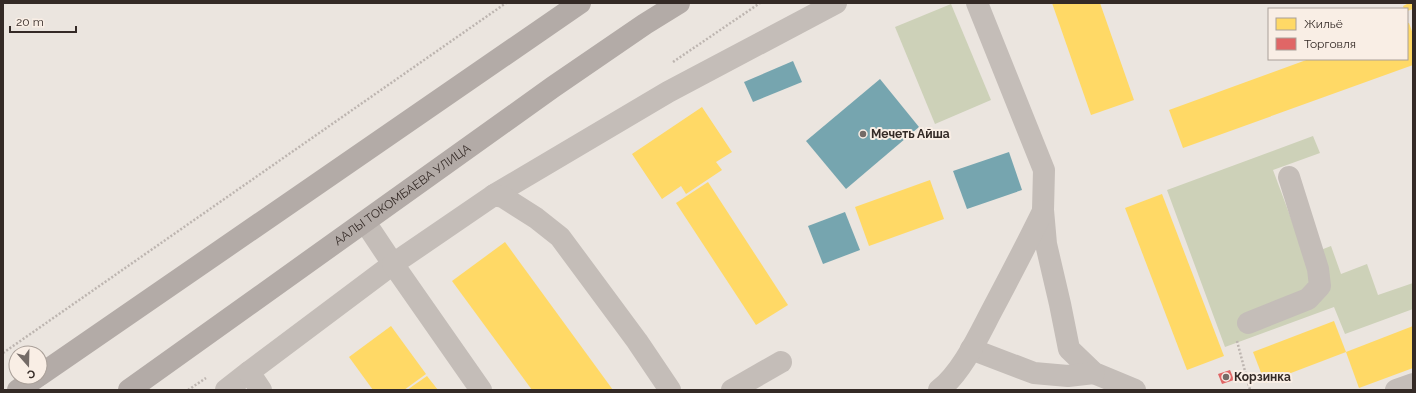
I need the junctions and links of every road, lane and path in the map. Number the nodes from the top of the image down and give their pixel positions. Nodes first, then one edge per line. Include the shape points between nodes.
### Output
1 (506, 3) edge
2 (580, 3) edge
3 (679, 3) edge
4 (836, 3) edge
5 (977, 3) edge
6 (1289, 177) dead end
7 (494, 195) junction
8 (1044, 210) junction
9 (365, 222) junction
10 (393, 264) junction
11 (1242, 331) joint
12 (971, 349) junction
13 (3, 353) edge
14 (781, 362) dead end
15 (48, 369) edge
16 (249, 372) junction
17 (1094, 374) junction
18 (1413, 384) edge
19 (129, 390) edge
20 (226, 390) edge
21 (261, 390) edge
22 (481, 390) edge
23 (670, 390) edge
24 (732, 390) edge
25 (941, 390) edge
26 (1135, 390) edge
27 (1250, 390) edge
28 (1396, 390) edge

1 - 13 path
2 - 15 main road
3 - 9 main road, ААЛЫ ТОКОМБАЕВА УЛИЦА via 566,78
4 - 7 street via 668,92
5 - 8 street via 1044,170
6 - 11 street via 1318,269 1320,286 1308,299
7 - 10 street
7 - 23 street via 503,197 536,218 560,237
8 - 12 street
8 - 17 street via 1046,244 1069,349
9 - 10 street
9 - 19 main road, ААЛЫ ТОКОМБАЕВА УЛИЦА
10 - 16 street
10 - 22 street
11 - 27 path
12 - 17 street via 1034,373 1068,376
12 - 25 street
14 - 24 street
16 - 20 street
16 - 21 street
17 - 26 street
18 - 28 street

